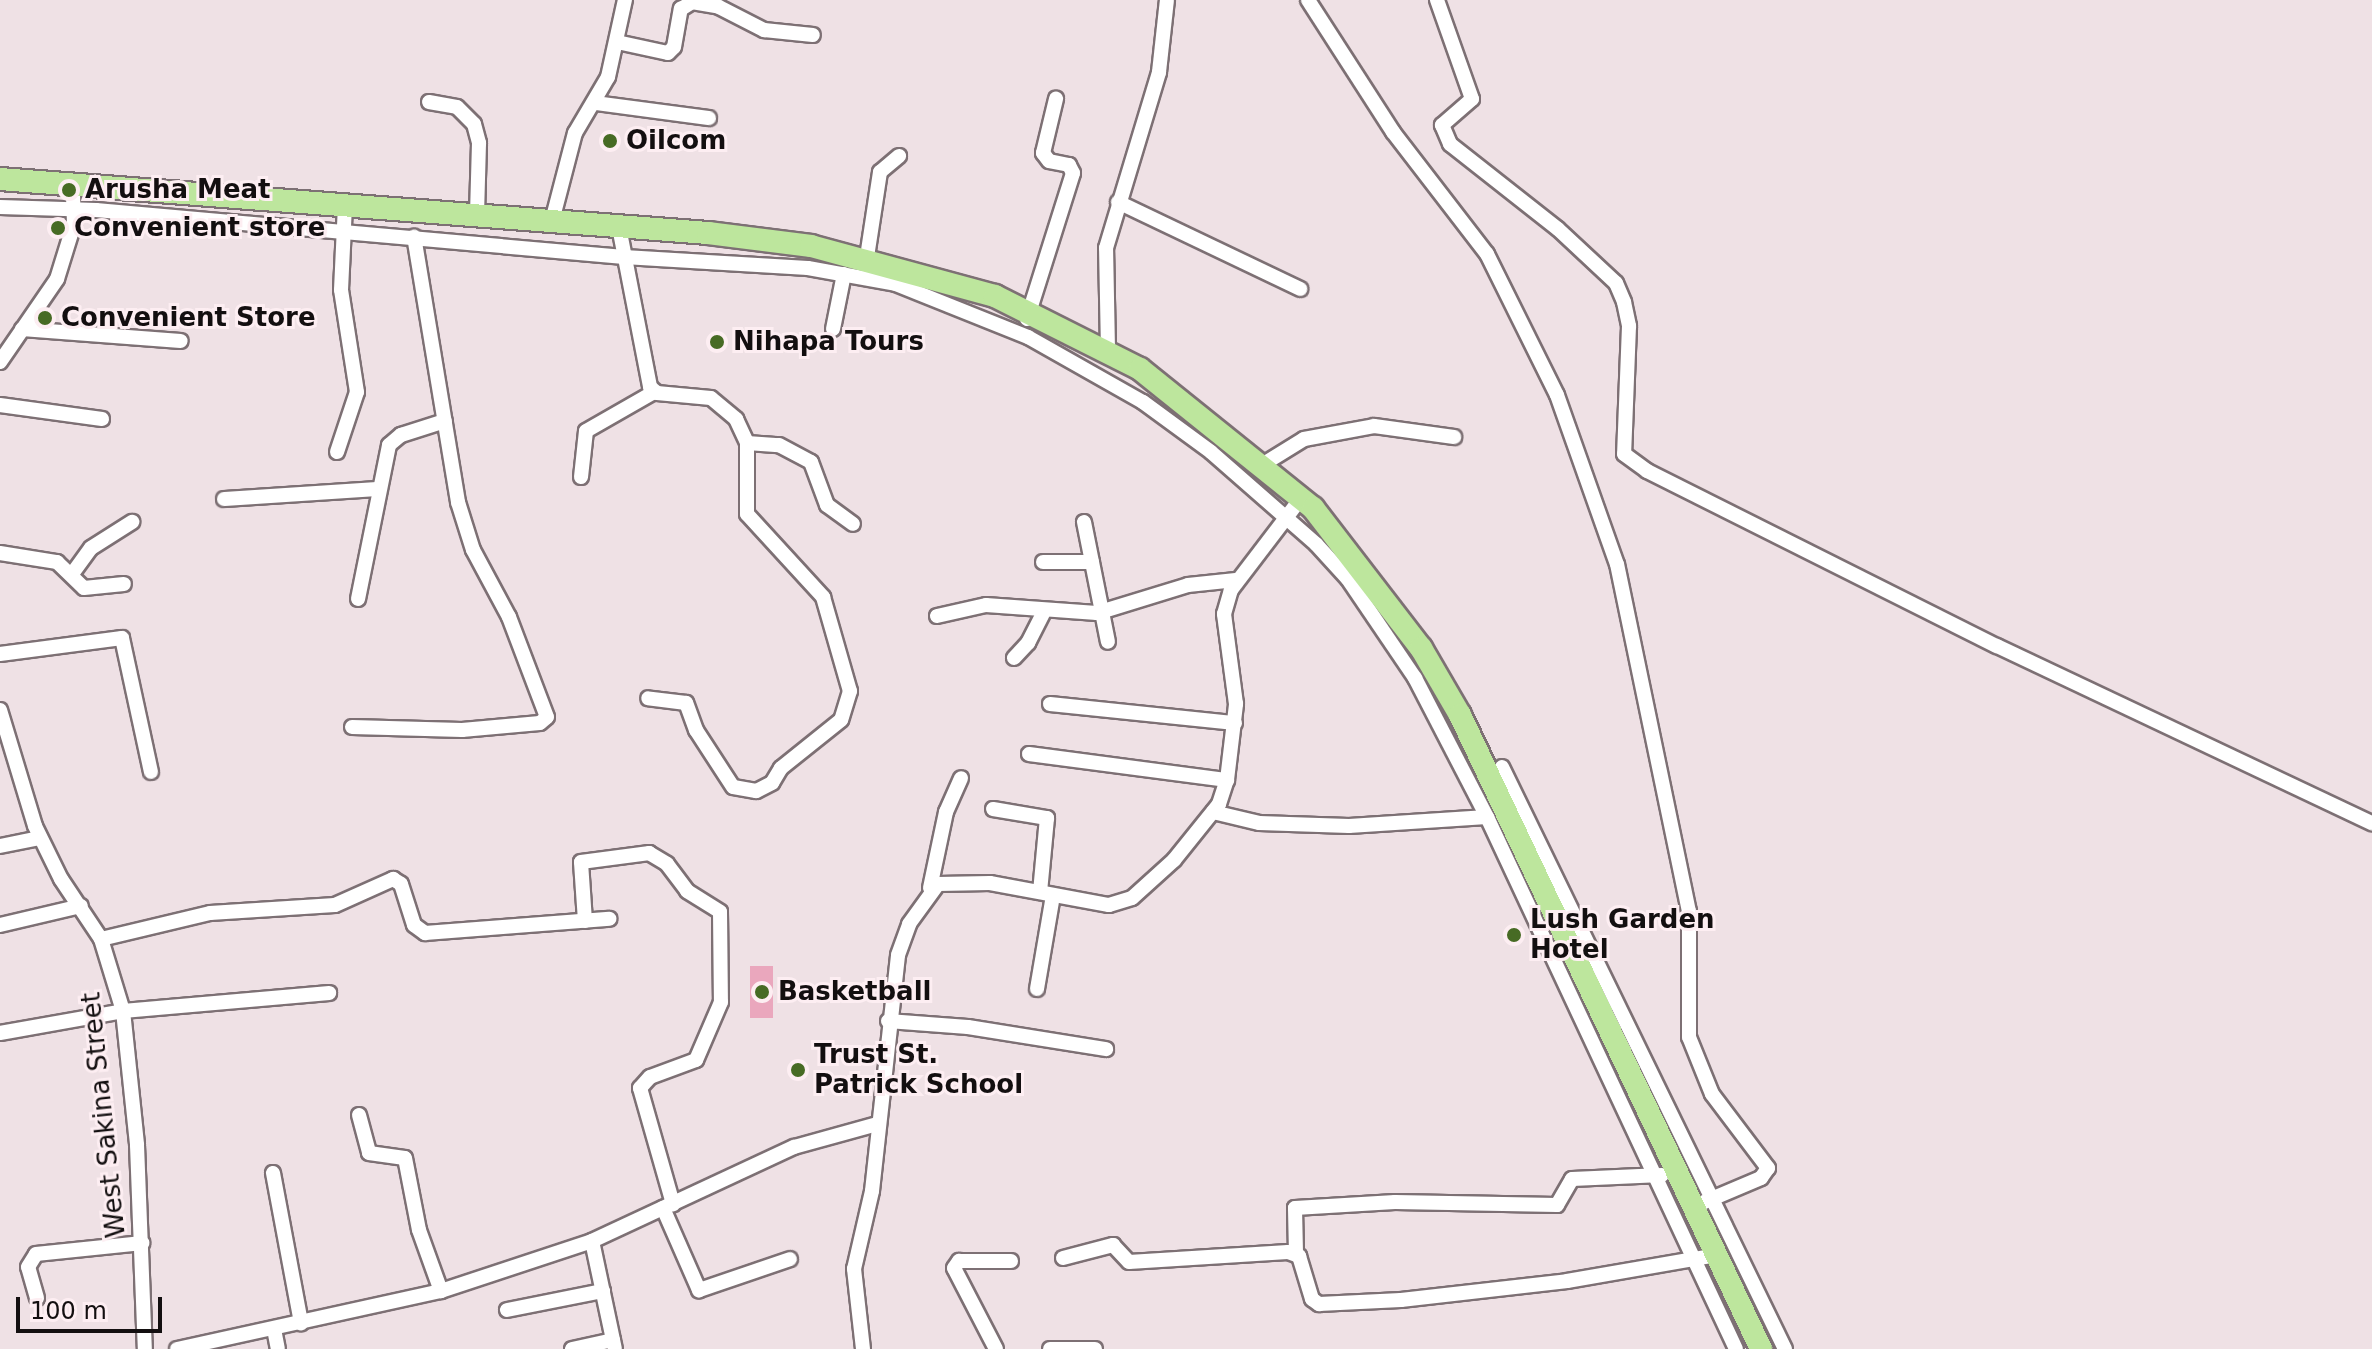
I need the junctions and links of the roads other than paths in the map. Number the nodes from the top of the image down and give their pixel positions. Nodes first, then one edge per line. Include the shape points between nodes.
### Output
1 (625, 0) edge
2 (1167, 0) edge
3 (1308, 0) edge
4 (1437, 0) edge
5 (813, 35) dead end
6 (617, 42) junction
7 (1056, 99) dead end
8 (429, 102) dead end
9 (596, 103) junction
10 (709, 118) dead end
11 (899, 156) dead end
12 (0, 179) edge
13 (73, 186) junction
14 (1118, 202) junction
15 (345, 206) junction
16 (0, 207) edge
17 (73, 210) junction
18 (477, 216) junction
19 (552, 221) junction
20 (619, 227) junction
21 (345, 234) junction
22 (414, 237) junction
23 (624, 257) junction
24 (867, 257) junction
25 (844, 274) junction
26 (1300, 289) dead end
27 (1030, 310) junction
28 (22, 329) junction
29 (833, 329) dead end
30 (1020, 334) junction
31 (181, 341) dead end
32 (1108, 350) junction
33 (0, 362) edge
34 (654, 392) junction
35 (0, 405) edge
36 (102, 419) dead end
37 (445, 421) junction
38 (1454, 437) dead end
39 (747, 443) junction
40 (337, 452) dead end
41 (1262, 465) junction
42 (581, 477) dead end
43 (378, 489) junction
44 (1301, 498) junction
45 (224, 499) dead end
46 (1285, 518) junction
47 (132, 522) dead end
48 (1084, 522) dead end
49 (853, 524) dead end
50 (0, 553) edge
51 (1043, 562) dead end
52 (1092, 562) junction
53 (72, 574) junction
54 (1236, 580) junction
55 (124, 584) dead end
56 (358, 599) dead end
57 (1044, 611) junction
58 (1101, 612) junction
59 (937, 616) dead end
60 (1108, 642) dead end
61 (0, 654) edge
62 (1014, 658) dead end
63 (648, 698) dead end
64 (1050, 704) dead end
65 (0, 710) edge
66 (1235, 723) junction
67 (352, 727) dead end
68 (1029, 754) dead end
69 (1502, 767) dead end
70 (151, 772) dead end
71 (961, 778) dead end
72 (1227, 780) junction
73 (993, 809) dead end
74 (1213, 812) junction
75 (1487, 817) junction
76 (2372, 823) edge
77 (40, 838) junction
78 (0, 846) edge
79 (930, 888) junction
80 (1047, 894) junction
81 (81, 906) junction
82 (609, 919) dead end
83 (585, 921) junction
84 (0, 925) edge
85 (101, 939) junction
86 (1037, 989) dead end
87 (329, 993) dead end
88 (123, 1011) junction
89 (888, 1021) junction
90 (0, 1033) edge
91 (1106, 1049) dead end
92 (359, 1115) dead end
93 (877, 1124) junction
94 (273, 1173) dead end
95 (1663, 1175) junction
96 (1712, 1197) junction
97 (668, 1206) junction
98 (1690, 1208) junction
99 (592, 1241) junction
100 (142, 1243) junction
101 (1296, 1253) junction
102 (1718, 1255) junction
103 (1063, 1258) dead end
104 (790, 1259) dead end
105 (1011, 1261) dead end
106 (1694, 1262) junction
107 (441, 1291) junction
108 (603, 1291) junction
109 (37, 1298) dead end
110 (507, 1310) dead end
111 (301, 1323) junction
112 (274, 1329) junction
113 (614, 1345) edge
114 (145, 1349) edge
115 (177, 1349) edge
116 (278, 1349) edge
117 (572, 1349) edge
118 (863, 1349) edge
119 (996, 1349) edge
120 (1050, 1349) edge
121 (1095, 1349) edge
122 (1736, 1349) edge
123 (1761, 1349) edge
124 (1785, 1349) edge

1 - 6 street
2 - 14 street via 1159,72
3 - 96 street via 1393,132 1487,254 1557,395 1617,564 1689,911 1689,1037 1712,1094 1768,1167 1764,1177
4 - 76 street via 1472,99 1442,125 1450,144 1568,238 1616,283 1624,302 1629,326 1624,454 1647,471 1997,646
5 - 6 street via 764,30 719,7 692,2 681,9 670,52
6 - 9 street
7 - 27 street via 1044,155 1069,165 1073,173
8 - 18 street via 457,107 474,124 479,143
9 - 10 street
9 - 19 street via 575,133
11 - 24 street via 884,165 879,177
12 - 13 highway
13 - 15 highway
13 - 17 street
14 - 26 street
14 - 32 street via 1105,264
15 - 18 highway
15 - 21 street
16 - 17 street
17 - 21 street
17 - 28 street via 70,243 57,279
18 - 19 highway
19 - 20 highway
20 - 23 street
20 - 24 highway via 761,239
21 - 22 street
21 - 40 street via 341,290 357,392
22 - 23 street
22 - 37 street
23 - 25 street via 708,259
23 - 34 street via 646,376
24 - 27 highway
25 - 29 street
25 - 30 street via 896,284
27 - 30 street
27 - 32 highway
28 - 31 street
28 - 33 street
30 - 46 street via 1143,402 1211,452
32 - 41 highway via 1170,390
34 - 39 street via 718,402 736,419
34 - 42 street via 586,431
35 - 36 street
37 - 43 street via 394,440
37 - 67 street via 451,477 468,536 509,617 546,719 462,730
38 - 41 street via 1374,426 1304,439
39 - 49 street via 779,445 811,462 827,505
39 - 63 street via 747,514 823,597 848,681 848,706 821,739 781,768 765,789 740,791 696,730 686,703
41 - 44 highway
43 - 45 street
43 - 56 street
44 - 46 street
44 - 95 highway via 1381,591 1460,715
46 - 54 street
46 - 75 street via 1316,544 1370,611 1415,678
47 - 53 street via 91,548
48 - 52 street
50 - 53 street via 57,562
51 - 52 street
52 - 58 street
53 - 55 street via 84,588
54 - 58 street via 1188,585
54 - 66 street via 1224,614
57 - 58 street
57 - 59 street via 986,605
57 - 62 street
58 - 60 street
61 - 70 street via 122,638 130,655
64 - 66 street
65 - 77 street, West Sakina Street
66 - 72 street
68 - 72 street
69 - 96 street
71 - 79 street via 946,812
72 - 74 street
73 - 80 street via 1047,818
74 - 75 street via 1246,822 1349,826
74 - 80 street via 1161,875 1130,900 1104,906
75 - 95 street
77 - 78 street
77 - 81 street, West Sakina Street
79 - 80 street via 962,881
79 - 89 street via 900,945
80 - 86 street
81 - 84 street
81 - 85 street, West Sakina Street
82 - 83 street
83 - 85 street via 425,933 414,925 401,884 393,879 335,905 210,913
83 - 97 street via 581,862 649,853 667,864 687,891 720,912 721,1002 696,1060 650,1077 640,1088
85 - 88 street, West Sakina Street
87 - 88 street
88 - 90 street
88 - 100 street, West Sakina Street
89 - 91 street via 968,1027
89 - 93 street
92 - 107 street via 369,1153 400,1153 405,1158 419,1230
93 - 97 street via 804,1143
93 - 118 street via 872,1191 853,1280
94 - 111 street
95 - 98 highway
95 - 101 street via 1572,1179 1557,1205 1395,1202 1295,1208
95 - 106 street
96 - 98 street
96 - 124 street
97 - 99 street
97 - 104 street via 699,1290
98 - 102 highway
99 - 107 street
99 - 108 street
100 - 109 street via 36,1254 28,1267
100 - 114 street, West Sakina Street
101 - 103 street via 1129,1262 1113,1245
101 - 106 street via 1312,1299 1319,1304 1401,1300
102 - 106 street
102 - 123 highway
105 - 119 street via 959,1261 954,1268
106 - 122 street
107 - 111 street
108 - 110 street
108 - 113 street
111 - 112 street
112 - 115 street
112 - 116 street
113 - 117 street
120 - 121 street

